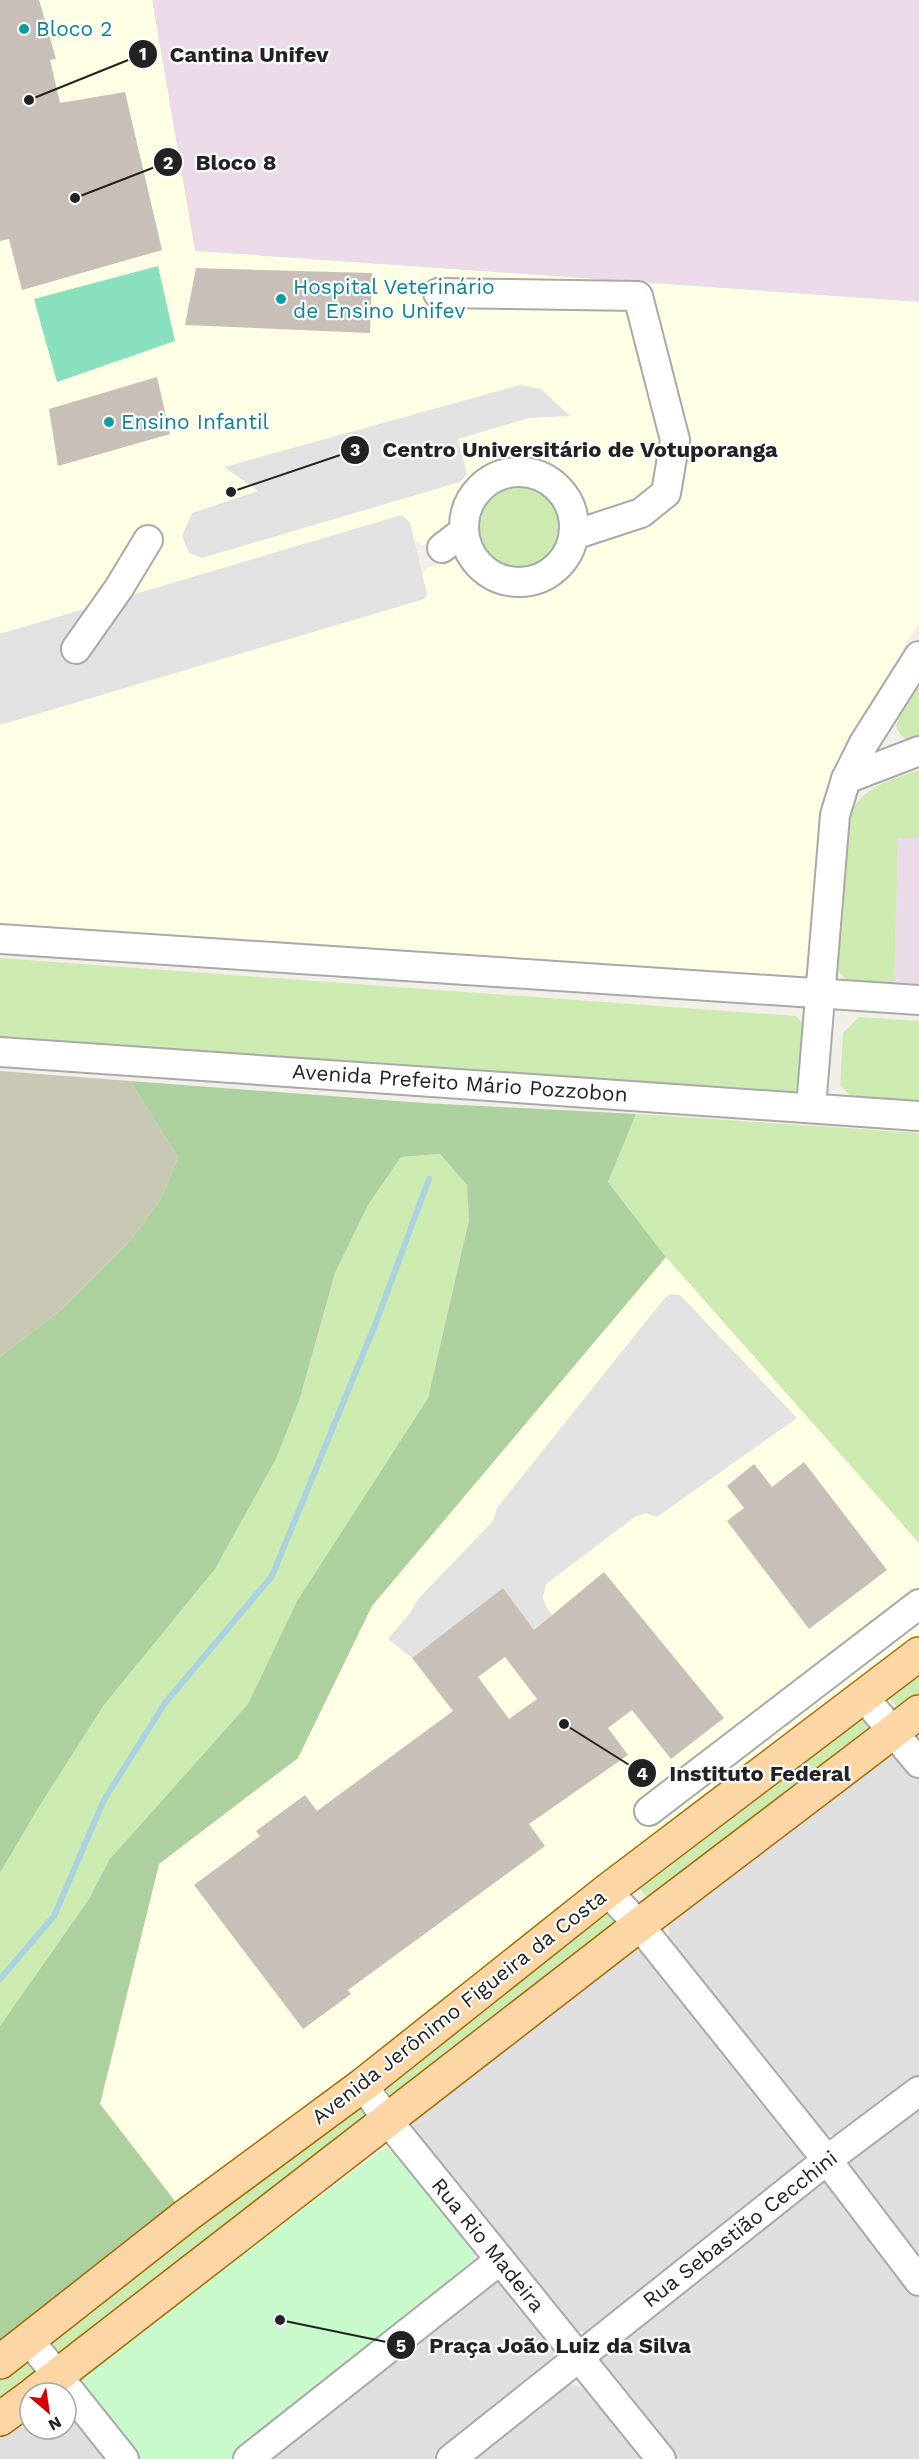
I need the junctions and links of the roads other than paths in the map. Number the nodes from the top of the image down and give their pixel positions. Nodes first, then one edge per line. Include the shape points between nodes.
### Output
1 (438, 293) dead end
2 (574, 535) junction
3 (148, 540) dead end
4 (76, 650) dead end
5 (919, 656) edge
6 (919, 751) edge
7 (846, 779) junction
8 (0, 939) edge
9 (821, 993) junction
10 (919, 1000) edge
11 (0, 1052) edge
12 (811, 1107) junction
13 (919, 1116) edge
14 (919, 1604) edge
15 (919, 1654) edge
16 (863, 1696) junction
17 (919, 1712) edge
18 (894, 1731) junction
19 (919, 1763) edge
20 (649, 1811) dead end
21 (607, 1891) junction
22 (639, 1925) junction
23 (363, 2085) junction
24 (919, 2091) edge
25 (388, 2121) junction
26 (827, 2160) junction
27 (500, 2260) junction
28 (919, 2281) edge
29 (29, 2340) junction
30 (580, 2357) junction
31 (0, 2362) edge
32 (44, 2381) edge
33 (51, 2381) edge
34 (18, 2406) edge
35 (78, 2415) edge
36 (0, 2419) edge
37 (124, 2459) edge
38 (249, 2459) edge
39 (451, 2459) edge
40 (661, 2459) edge

1 - 2 street via 638,296 675,440 666,493 641,513
2 - 2 street via 569,551 554,569 533,580 501,579 486,572 475,560 466,539 466,513 473,496 486,483 503,474 522,471 556,485 574,516
3 - 4 street
5 - 7 street
6 - 7 street
7 - 9 street via 835,815
8 - 9 street
9 - 10 street
9 - 12 street
11 - 12 street, Avenida Prefeito Mário Pozzobon
12 - 13 street, Avenida Prefeito Mário Pozzobon
14 - 20 street
15 - 16 main road, Avenida Jerônimo Figueira da Costa
16 - 18 street
16 - 21 main road, Avenida Jerônimo Figueira da Costa
17 - 18 main road
18 - 19 street
18 - 22 main road
21 - 22 street
21 - 23 main road, Avenida Jerônimo Figueira da Costa
22 - 25 main road
22 - 26 street
23 - 25 street, Rua Rio Madeira
23 - 29 main road, Avenida Jerônimo Figueira da Costa via 187,2215
24 - 26 street, Rua Sebastião Cecchini
25 - 27 street, Rua Rio Madeira
25 - 33 main road
26 - 28 street
26 - 30 street, Rua Sebastião Cecchini
27 - 30 street, Rua Rio Madeira
27 - 38 street
29 - 31 main road, Avenida Jerônimo Figueira da Costa
29 - 32 street
30 - 39 street, Rua Sebastião Cecchini
30 - 40 street, Rua Rio Madeira
34 - 36 main road
35 - 37 street

